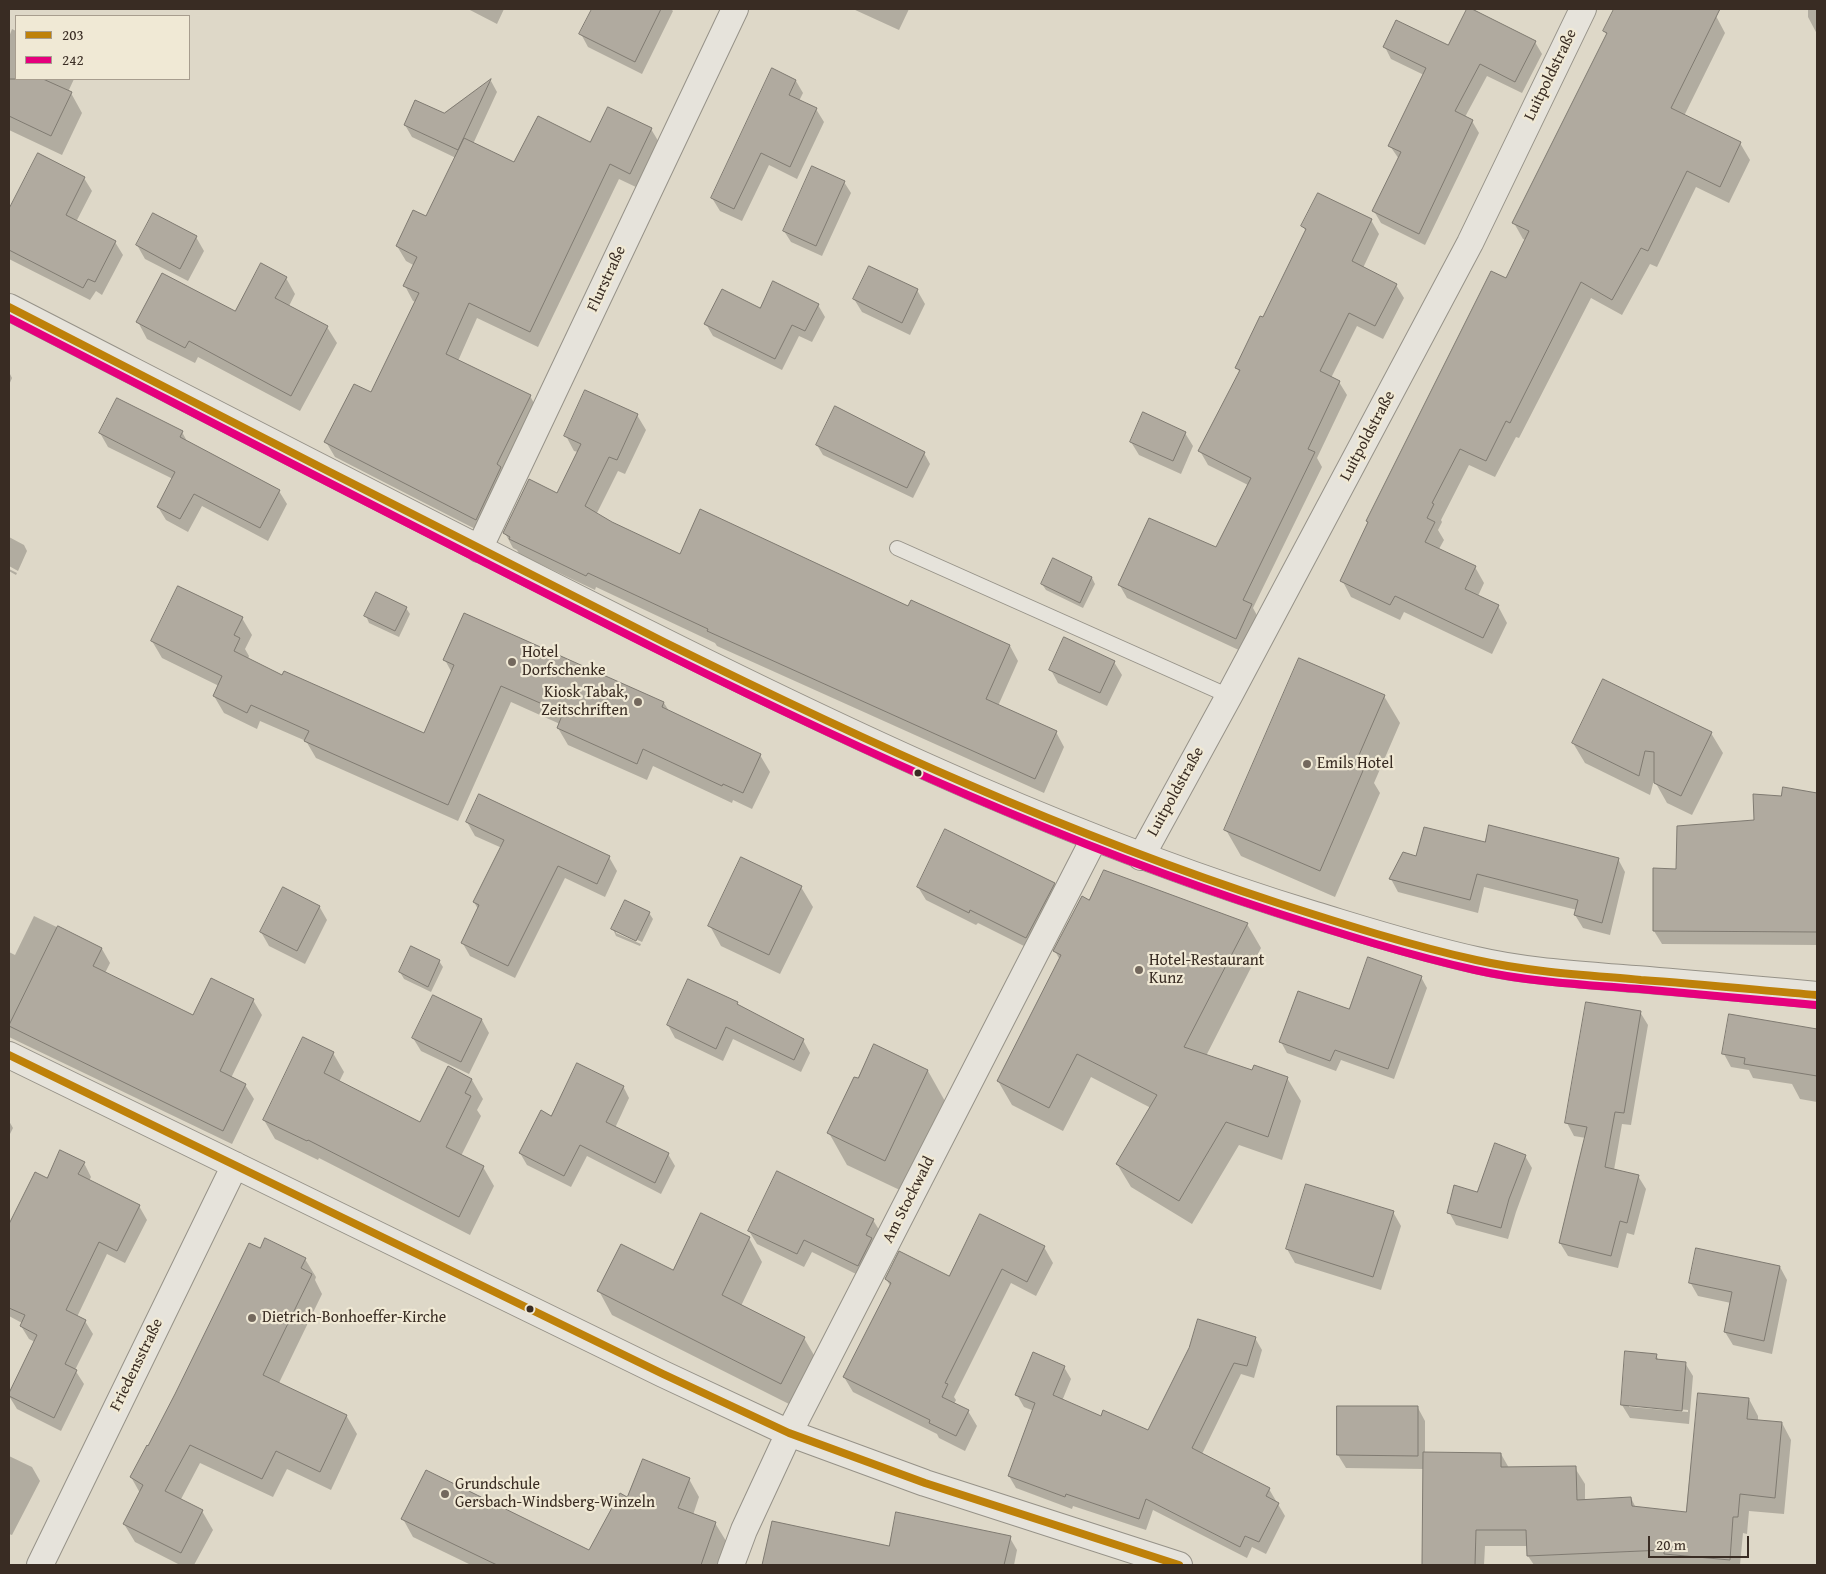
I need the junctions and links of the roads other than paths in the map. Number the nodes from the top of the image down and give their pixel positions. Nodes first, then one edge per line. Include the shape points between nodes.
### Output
1 (735, 9) edge
2 (1583, 9) edge
3 (9, 307) edge
4 (897, 548) dead end
5 (478, 549) junction
6 (1229, 696) junction
7 (1094, 839) junction
8 (1141, 857) junction
9 (1817, 995) edge
10 (9, 1055) edge
11 (235, 1165) junction
12 (789, 1433) junction
13 (40, 1565) edge
14 (731, 1565) edge
15 (1179, 1565) edge

1 - 5 street, Flurstraße
2 - 6 street, Luitpoldstraße via 1470,243
3 - 5 street
4 - 6 lane
5 - 7 street via 896,754
6 - 8 street, Luitpoldstraße
7 - 8 street
7 - 12 street, Am Stockwald
8 - 9 street via 1266,900 1422,948 1482,962 1546,971
10 - 11 street
11 - 12 street
11 - 13 street, Friedensstraße
12 - 14 street, Am Stockwald
12 - 15 street via 925,1483

